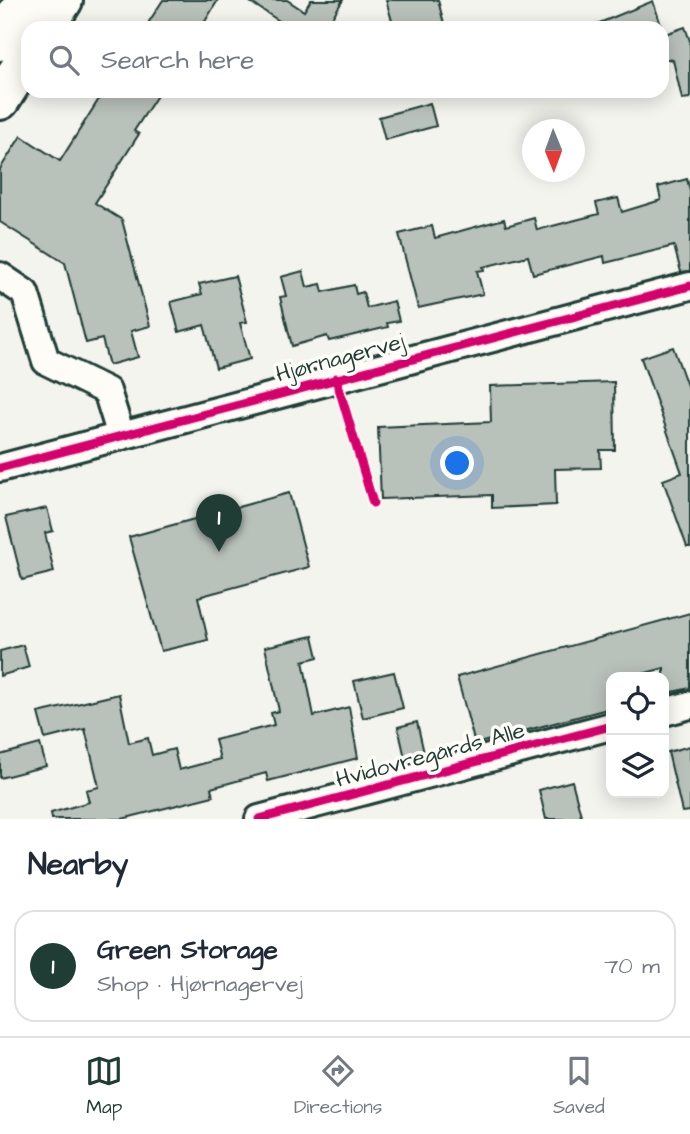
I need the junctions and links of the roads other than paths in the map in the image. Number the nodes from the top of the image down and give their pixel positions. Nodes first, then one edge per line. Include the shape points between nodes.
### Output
1 (26, 0) edge
2 (63, 0) edge
3 (50, 21) edge
4 (0, 41) edge
5 (21, 66) edge
6 (0, 100) edge
7 (0, 276) edge
8 (690, 286) edge
9 (121, 436) junction
10 (0, 468) edge
11 (690, 705) edge
12 (669, 711) edge
13 (606, 727) edge
14 (259, 819) edge

1 - 4 main road
2 - 3 main road
5 - 6 main road
7 - 9 street via 25,293 46,361 107,391
8 - 9 street, Hjørnagervej
9 - 10 street, Hjørnagervej
11 - 12 street
13 - 14 street, Hvidovregårds Alle

